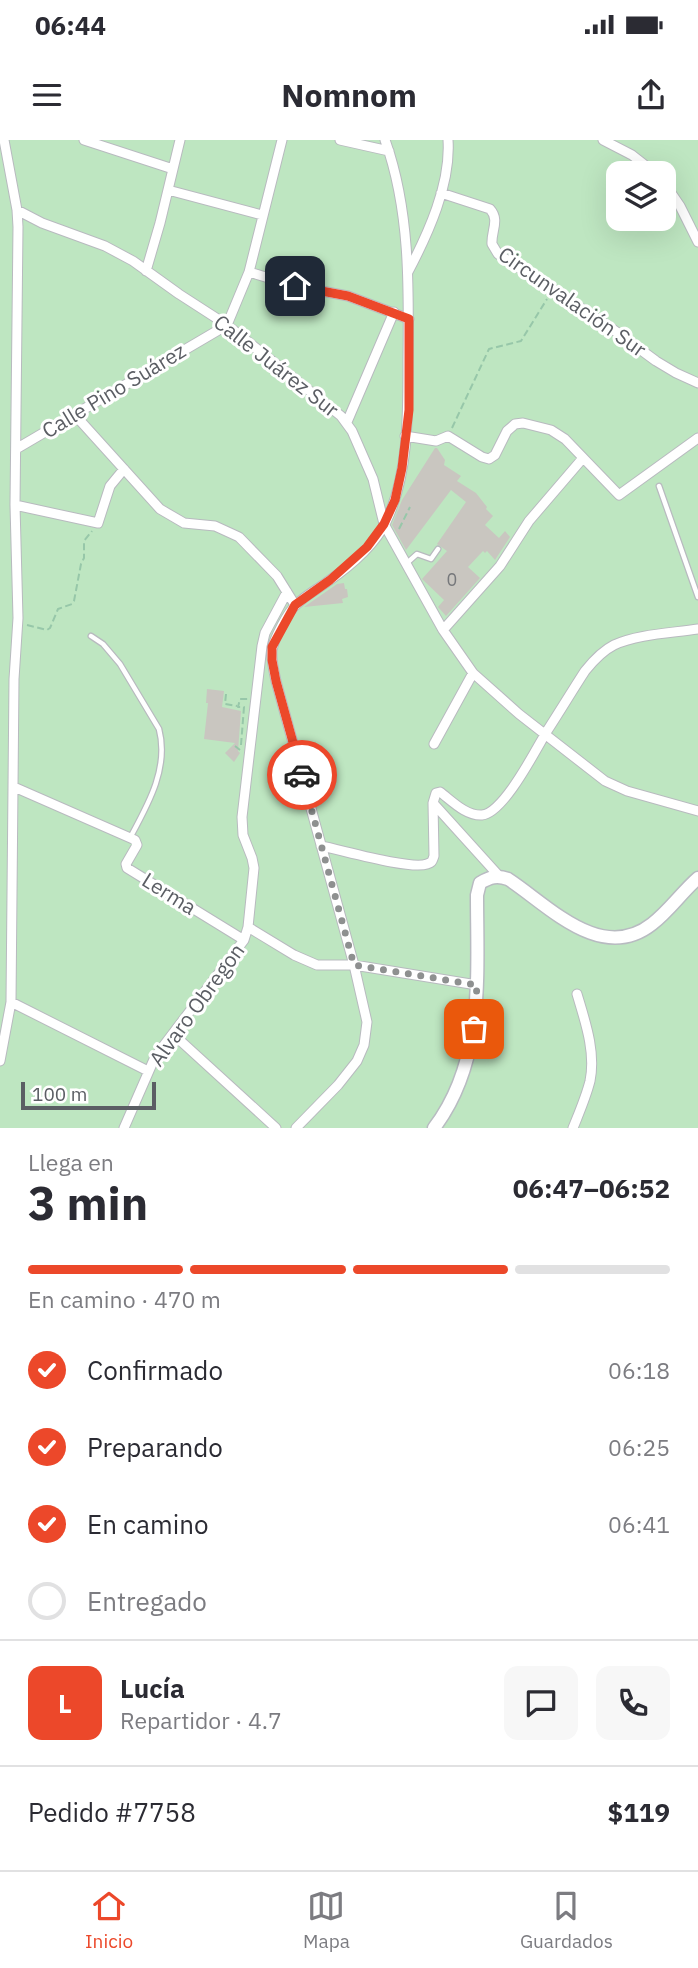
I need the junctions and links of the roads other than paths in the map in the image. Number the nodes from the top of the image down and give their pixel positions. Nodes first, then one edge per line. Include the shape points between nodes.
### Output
1 (4, 140) edge
2 (84, 140) edge
3 (180, 140) edge
4 (282, 140) edge
5 (340, 140) edge
6 (385, 140) edge
7 (448, 140) edge
8 (603, 140) edge
9 (389, 151) junction
10 (640, 161) edge
11 (173, 169) junction
12 (168, 190) junction
13 (441, 193) junction
14 (676, 200) edge
15 (17, 210) junction
16 (262, 215) junction
17 (698, 242) edge
18 (146, 271) junction
19 (249, 272) junction
20 (408, 274) junction
21 (394, 312) junction
22 (409, 319) junction
23 (227, 325) junction
24 (698, 383) edge
25 (75, 415) junction
26 (346, 422) junction
27 (405, 436) junction
28 (698, 438) edge
29 (16, 449) junction
30 (583, 458) junction
31 (124, 469) junction
32 (659, 486) dead end
33 (15, 505) junction
34 (384, 524) junction
35 (438, 549) dead end
36 (406, 563) junction
37 (287, 592) junction
38 (698, 597) edge
39 (295, 605) junction
40 (698, 629) edge
41 (443, 630) junction
42 (91, 636) dead end
43 (473, 673) junction
44 (545, 734) junction
45 (434, 744) dead end
46 (14, 788) junction
47 (433, 803) junction
48 (698, 811) edge
49 (131, 837) junction
50 (321, 846) junction
51 (499, 876) junction
52 (698, 878) edge
53 (248, 926) junction
54 (244, 940) junction
55 (354, 965) junction
56 (477, 985) junction
57 (577, 994) dead end
58 (11, 1002) junction
59 (173, 1034) junction
60 (0, 1061) edge
61 (148, 1071) junction
62 (124, 1128) edge
63 (276, 1128) edge
64 (296, 1128) edge
65 (434, 1128) edge
66 (573, 1128) edge

1 - 15 street
2 - 11 street
3 - 11 street
4 - 16 street
5 - 9 street
6 - 9 street
7 - 13 street
8 - 10 street
9 - 20 street
11 - 12 street
12 - 16 street
12 - 18 street
13 - 20 street
13 - 24 street, Circunvalación Sur via 490,209 495,217 491,240 495,251 666,368
14 - 17 street
15 - 18 street, Calle Juárez Sur via 121,253
15 - 29 street
16 - 19 street
18 - 23 street, Calle Juárez Sur
19 - 21 street
19 - 23 street
20 - 22 street
21 - 22 street
21 - 26 street
22 - 27 street
23 - 25 street, Calle Pino Suárez
23 - 26 street, Calle Juárez Sur
25 - 29 street, Calle Pino Suárez
25 - 31 street
26 - 34 street, Calle Juárez Sur via 373,479
27 - 30 street via 436,441 448,436 491,459 511,427 523,423 558,432
27 - 34 street via 395,500
28 - 30 street via 619,495
29 - 33 street
30 - 41 street via 529,521 500,566
31 - 33 street via 110,486 98,523
31 - 37 street via 175,519 215,526 239,537
32 - 38 lane
33 - 46 street
34 - 36 street, Calle Juárez Sur
34 - 39 street via 349,565
35 - 36 lane via 431,559 417,554
36 - 41 street, Calle Juárez Sur
37 - 39 street
37 - 53 street, Alvaro Obregon via 265,633 260,659 243,817 243,835 254,868
39 - 50 street via 272,647 272,660
40 - 44 street via 628,639 609,648 585,671
41 - 43 street, Calle Juárez Sur
42 - 49 lane via 120,664 162,740 154,789
43 - 44 street, Calle Juárez Sur
43 - 45 street
44 - 47 street via 512,789 488,814 472,814 440,792
44 - 48 street, Calle Juárez Sur via 605,781
46 - 49 street
46 - 58 street
47 - 50 street via 433,858 429,864
47 - 51 street
49 - 54 street, Lerma via 137,845 127,869
50 - 55 street
51 - 52 main road via 579,929 616,937 651,925
51 - 56 main road via 481,883 477,895
53 - 54 street, Alvaro Obregon
53 - 55 street via 307,962
54 - 59 street, Alvaro Obregon
55 - 56 street
55 - 64 street via 367,1022 364,1045 338,1084
56 - 65 main road via 466,1063 458,1088
57 - 66 street via 592,1062
58 - 60 street
58 - 61 street
59 - 61 street, Alvaro Obregon
59 - 63 street
61 - 62 street, Alvaro Obregon

